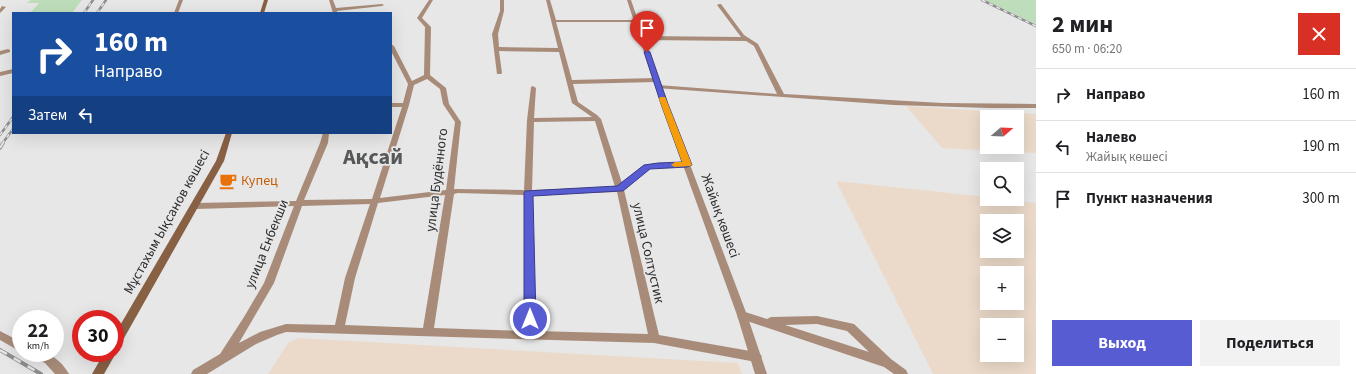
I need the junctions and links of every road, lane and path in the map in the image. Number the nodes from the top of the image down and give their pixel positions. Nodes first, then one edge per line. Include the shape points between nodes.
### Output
1 (181, 0) edge
2 (266, 0) edge
3 (331, 0) edge
4 (431, 0) edge
5 (502, 0) edge
6 (548, 0) edge
7 (629, 0) edge
8 (382, 2) edge
9 (719, 5) dead end
10 (4, 7) dead end
11 (335, 11) edge
12 (0, 12) edge
13 (176, 12) edge
14 (262, 12) edge
15 (380, 12) edge
16 (554, 21) junction
17 (637, 22) junction
18 (642, 38) junction
19 (747, 39) junction
20 (392, 48) edge
21 (497, 50) junction
22 (562, 50) junction
23 (8, 51) dead end
24 (0, 53) edge
25 (12, 71) edge
26 (499, 73) dead end
27 (0, 74) edge
28 (427, 76) junction
29 (569, 82) junction
30 (657, 83) junction
31 (411, 84) junction
32 (533, 88) dead end
33 (782, 95) junction
34 (392, 105) edge
35 (406, 105) junction
36 (1036, 106) edge
37 (598, 119) junction
38 (530, 120) junction
39 (229, 134) edge
40 (326, 134) edge
41 (687, 165) junction
42 (620, 189) junction
43 (450, 191) junction
44 (529, 193) junction
45 (375, 200) junction
46 (299, 203) junction
47 (196, 206) junction
48 (742, 314) junction
49 (765, 321) junction
50 (124, 329) edge
51 (339, 329) junction
52 (428, 333) junction
53 (0, 335) edge
54 (530, 335) junction
55 (654, 339) junction
56 (12, 342) edge
57 (756, 357) junction
58 (223, 359) junction
59 (50, 362) edge
60 (105, 362) edge
61 (888, 363) junction
62 (63, 374) edge
63 (99, 374) edge
64 (197, 374) edge
65 (762, 374) edge
66 (902, 374) edge

1 - 13 street
2 - 14 main road
3 - 11 street
4 - 28 street via 419,18 428,27
5 - 21 street via 502,11 495,34
6 - 16 street
7 - 17 street, Жайық көшесі
8 - 11 street
8 - 15 street
9 - 19 street
10 - 12 street
16 - 17 street
16 - 22 street
17 - 18 street, Жайық көшесі
18 - 19 street
18 - 30 street, Жайық көшесі
19 - 33 street via 756,45
20 - 31 street
21 - 22 street
21 - 26 street
22 - 29 street
23 - 24 street
25 - 27 street
28 - 31 street
28 - 43 street, улица Будённого via 443,88 446,104 457,119
29 - 30 street
29 - 37 street via 575,103
30 - 33 street
30 - 41 street, Жайық көшесі
31 - 35 street
32 - 38 street
33 - 36 street via 985,107
34 - 35 street
35 - 45 street
37 - 38 street
37 - 42 street, улица Солтустик
38 - 44 street
39 - 47 main road, Мұстахым Ықсанов көшесі via 220,161
40 - 46 street, улица Енбекши
41 - 42 street via 647,167
41 - 48 street, Жайық көшесі
42 - 44 street
42 - 55 street, улица Солтустик
43 - 44 street
43 - 45 street
43 - 52 street, улица Будённого
44 - 54 street
45 - 46 street
45 - 51 street via 350,278
46 - 47 street
46 - 58 street, улица Енбекши via 268,283
47 - 50 main road, Мұстахым Ықсанов көшесі
48 - 49 street
48 - 57 street, Жайық көшесі
49 - 61 street
49 - 61 street via 817,320 850,327
51 - 52 street
51 - 58 street via 274,330
52 - 54 street
53 - 56 street
54 - 55 street
55 - 57 street
57 - 65 street, Жайық көшесі
58 - 64 street
59 - 62 street
60 - 63 main road
61 - 66 street

